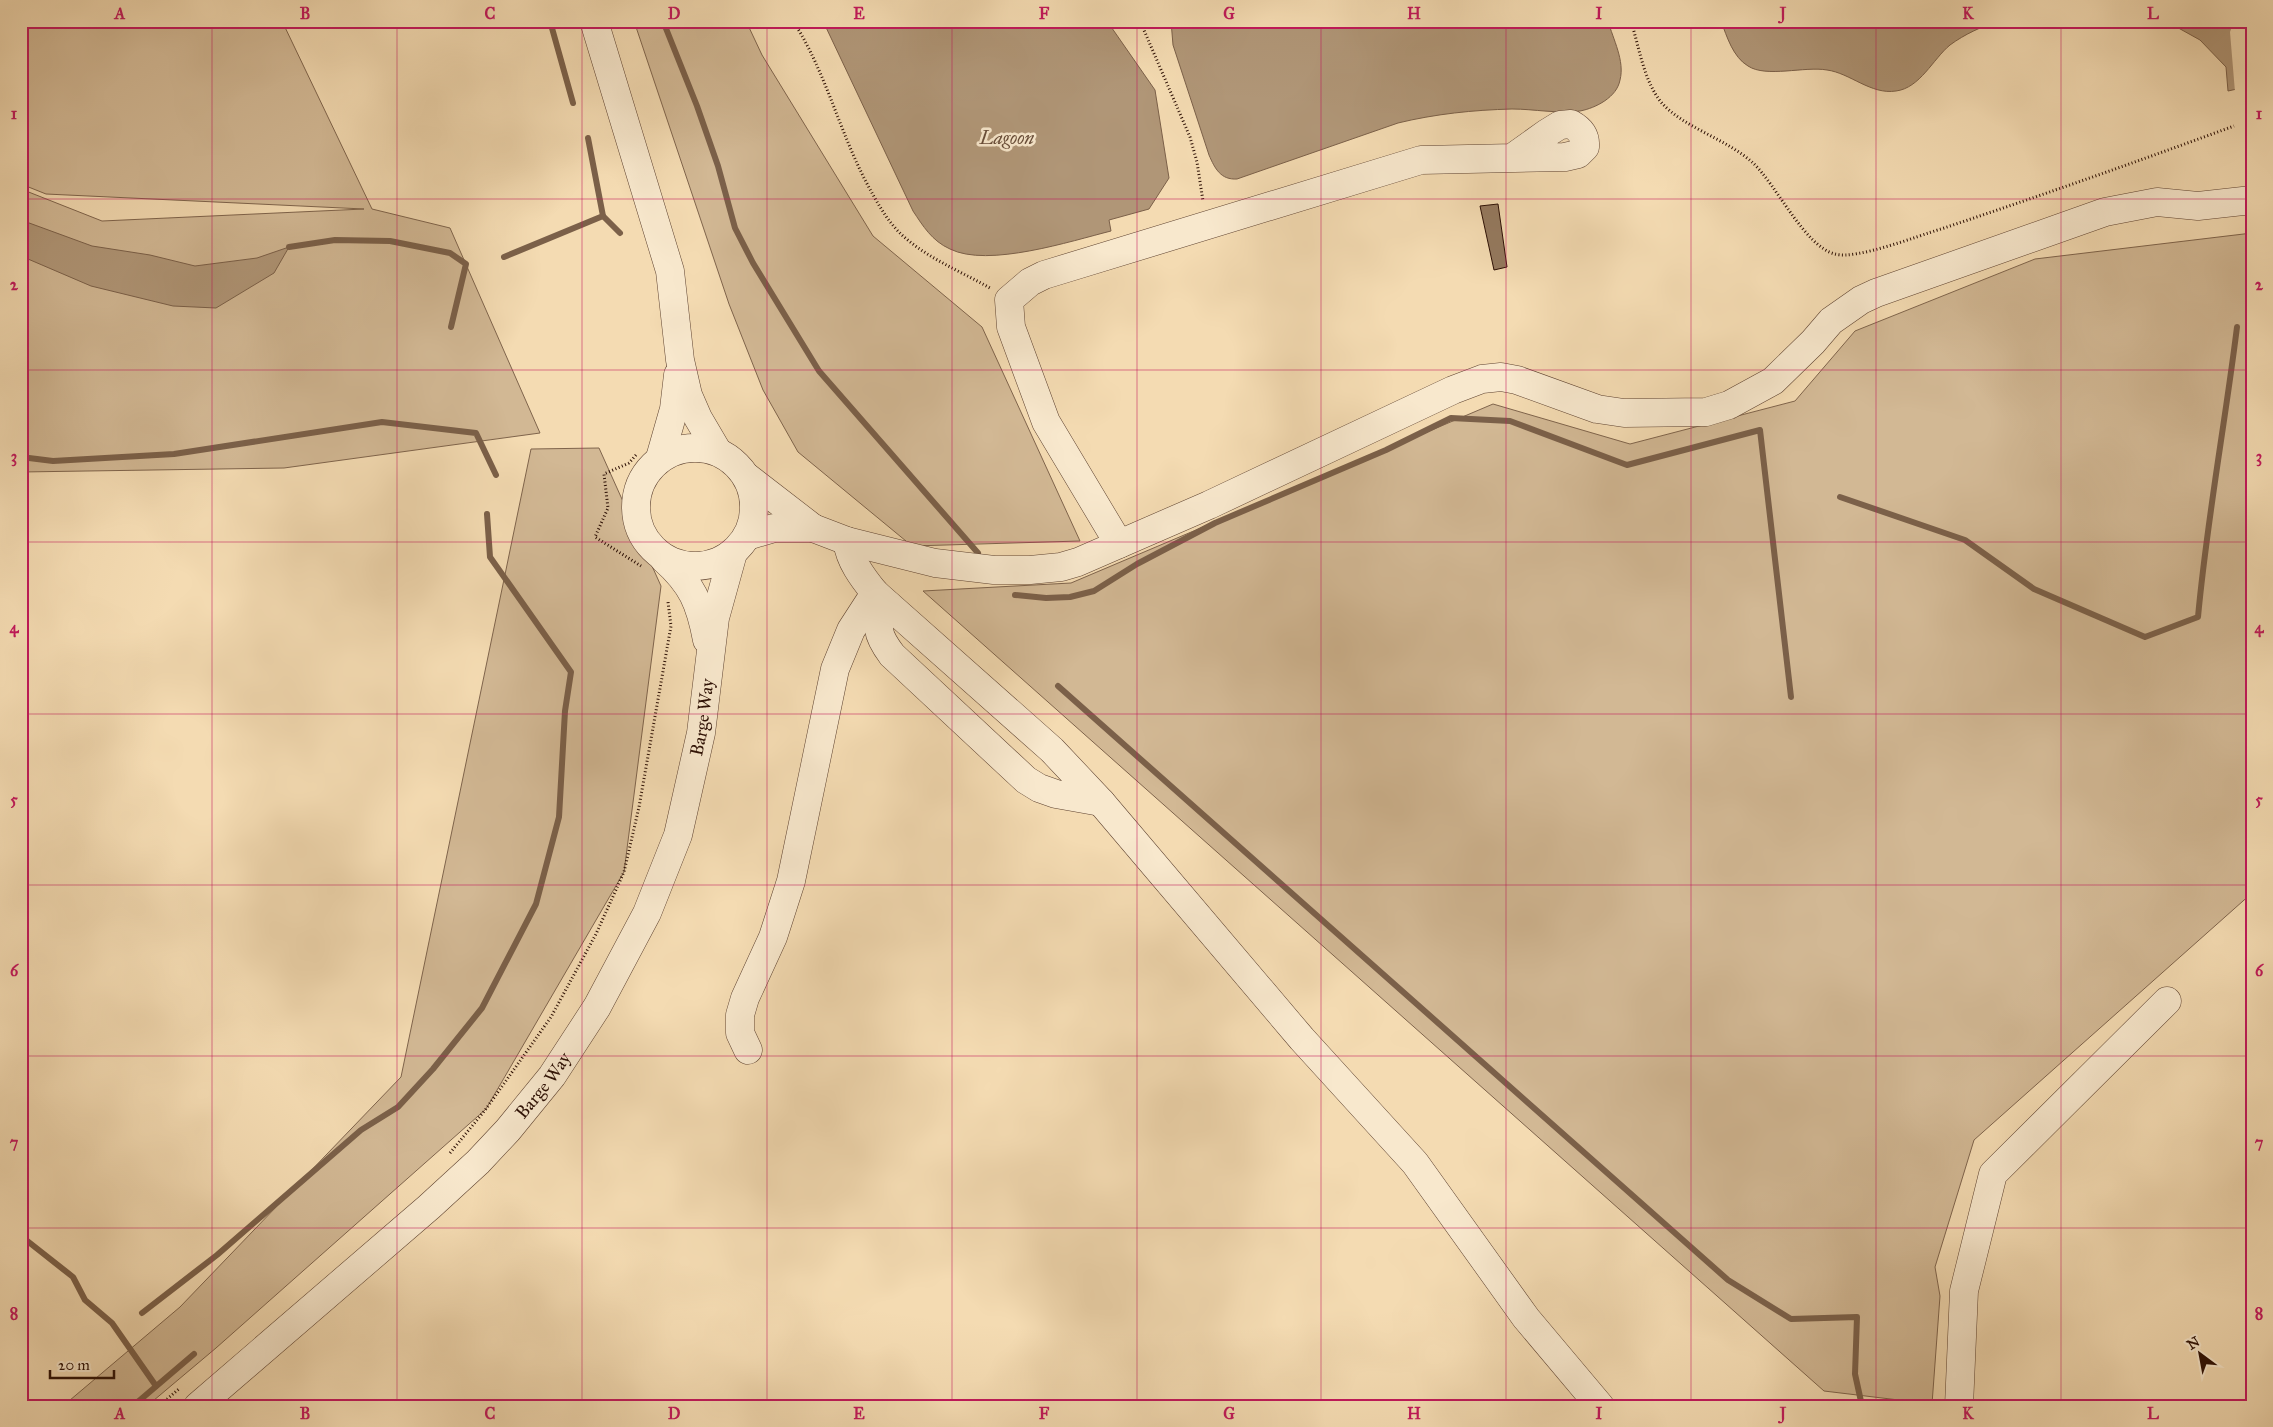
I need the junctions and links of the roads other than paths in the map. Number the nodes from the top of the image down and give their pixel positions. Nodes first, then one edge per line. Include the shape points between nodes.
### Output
1 (594, 21) edge
2 (1512, 158) dead end
3 (2252, 200) edge
4 (680, 360) junction
5 (718, 452) junction
6 (649, 455) junction
7 (746, 477) junction
8 (812, 528) junction
9 (848, 540) junction
10 (740, 544) junction
11 (1120, 544) junction
12 (654, 563) junction
13 (881, 599) junction
14 (710, 651) junction
15 (1101, 802) junction
16 (2167, 1001) dead end
17 (748, 1050) dead end
18 (190, 1396) edge
19 (1600, 1406) edge
20 (1959, 1406) edge

1 - 4 street via 670,272
2 - 11 street via 1421,160 1044,275 1009,300 1012,327 1046,422
3 - 11 street via 2198,206 2157,202 2105,212 1876,293 1831,322 1773,381 1729,405 1706,412 1596,409 1517,380 1501,377 1482,379
4 - 5 street via 688,395
4 - 6 street via 674,409
5 - 6 street via 698,447
5 - 7 street via 734,462
6 - 12 street via 636,493 635,511
7 - 8 street
7 - 10 street via 754,503 754,516
8 - 9 street
8 - 10 street via 774,528
9 - 11 street via 935,563 994,570 1061,566
9 - 13 street via 857,568
10 - 12 street via 717,563 698,567
10 - 14 street, Barge Way via 719,598
12 - 14 street, Barge Way via 683,576 691,588 704,620
13 - 15 street via 1052,750
13 - 15 street via 878,630 884,645 995,753 1039,788
13 - 17 street via 851,630 834,669 792,881 773,937 740,1015 740,1033
14 - 18 street, Barge Way via 701,732 678,835 635,940 570,1049 508,1130 470,1169
15 - 19 street via 1302,1039 1415,1162 1526,1318
16 - 20 street via 1993,1174 1964,1291

